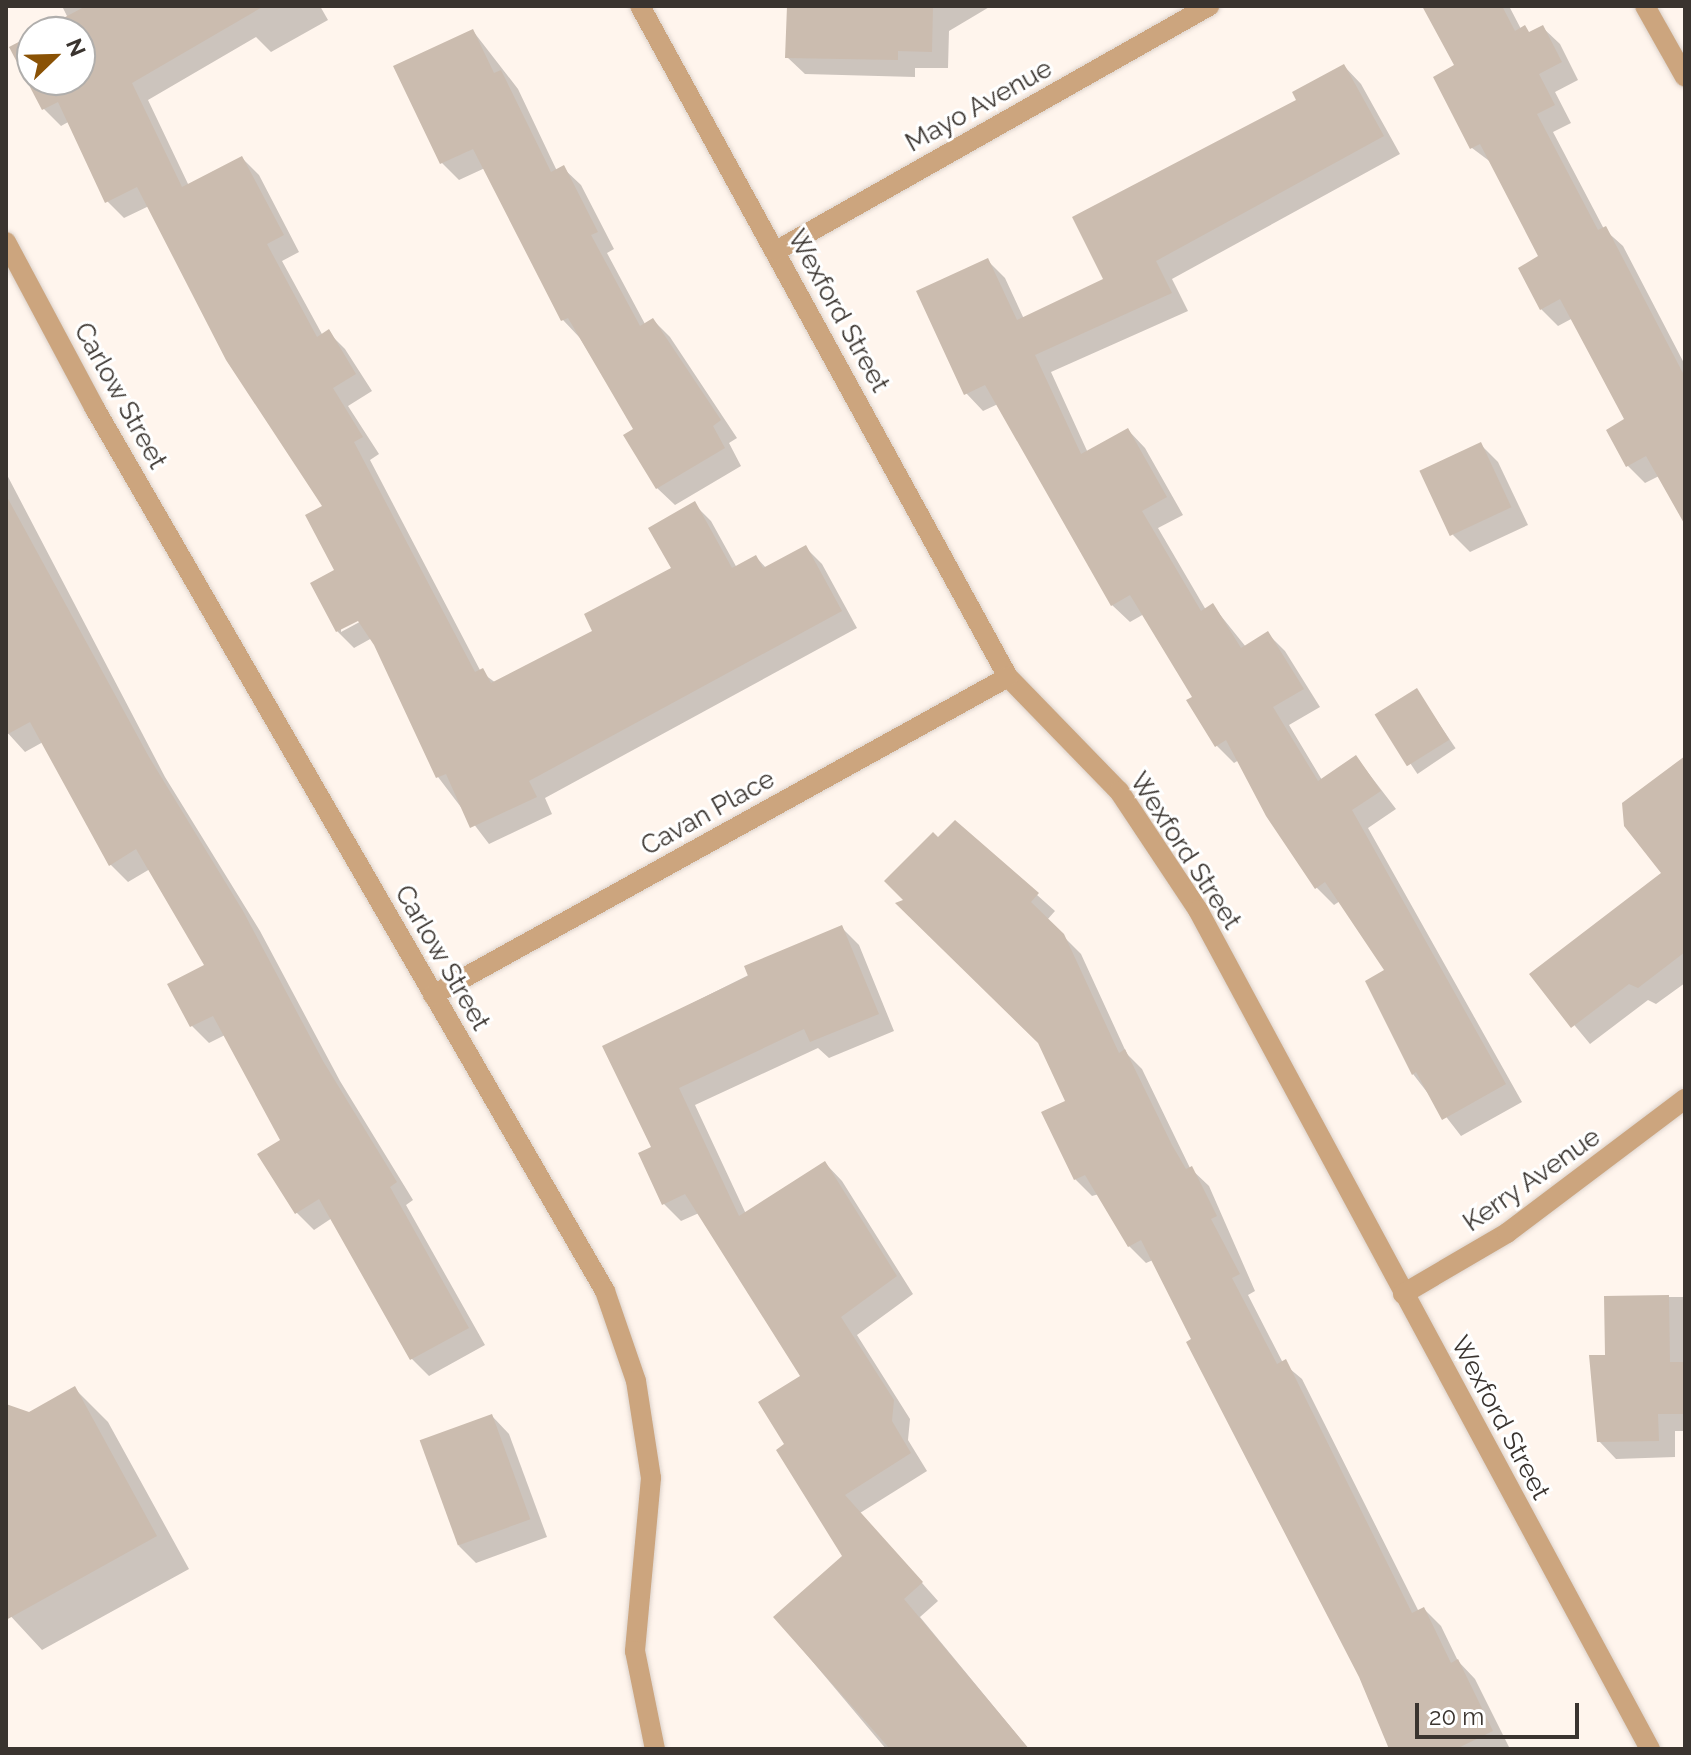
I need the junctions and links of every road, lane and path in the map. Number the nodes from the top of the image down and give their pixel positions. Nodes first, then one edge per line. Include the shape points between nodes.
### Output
1 (640, 6) edge
2 (1209, 6) edge
3 (1645, 6) edge
4 (1685, 77) edge
5 (6, 242) edge
6 (776, 251) junction
7 (1008, 677) junction
8 (433, 995) junction
9 (1685, 1099) edge
10 (1403, 1294) junction
11 (655, 1749) edge
12 (1650, 1749) edge

1 - 6 street, Wexford Street
2 - 6 street, Mayo Avenue
3 - 4 street
5 - 8 street, Carlow Street via 94,407
6 - 7 street, Wexford Street
7 - 8 street, Cavan Place
7 - 10 street, Wexford Street via 1119,791 1198,910
8 - 11 street, Carlow Street via 605,1291 636,1381 651,1478 635,1651
9 - 10 street, Kerry Avenue via 1507,1233
10 - 12 street, Wexford Street

